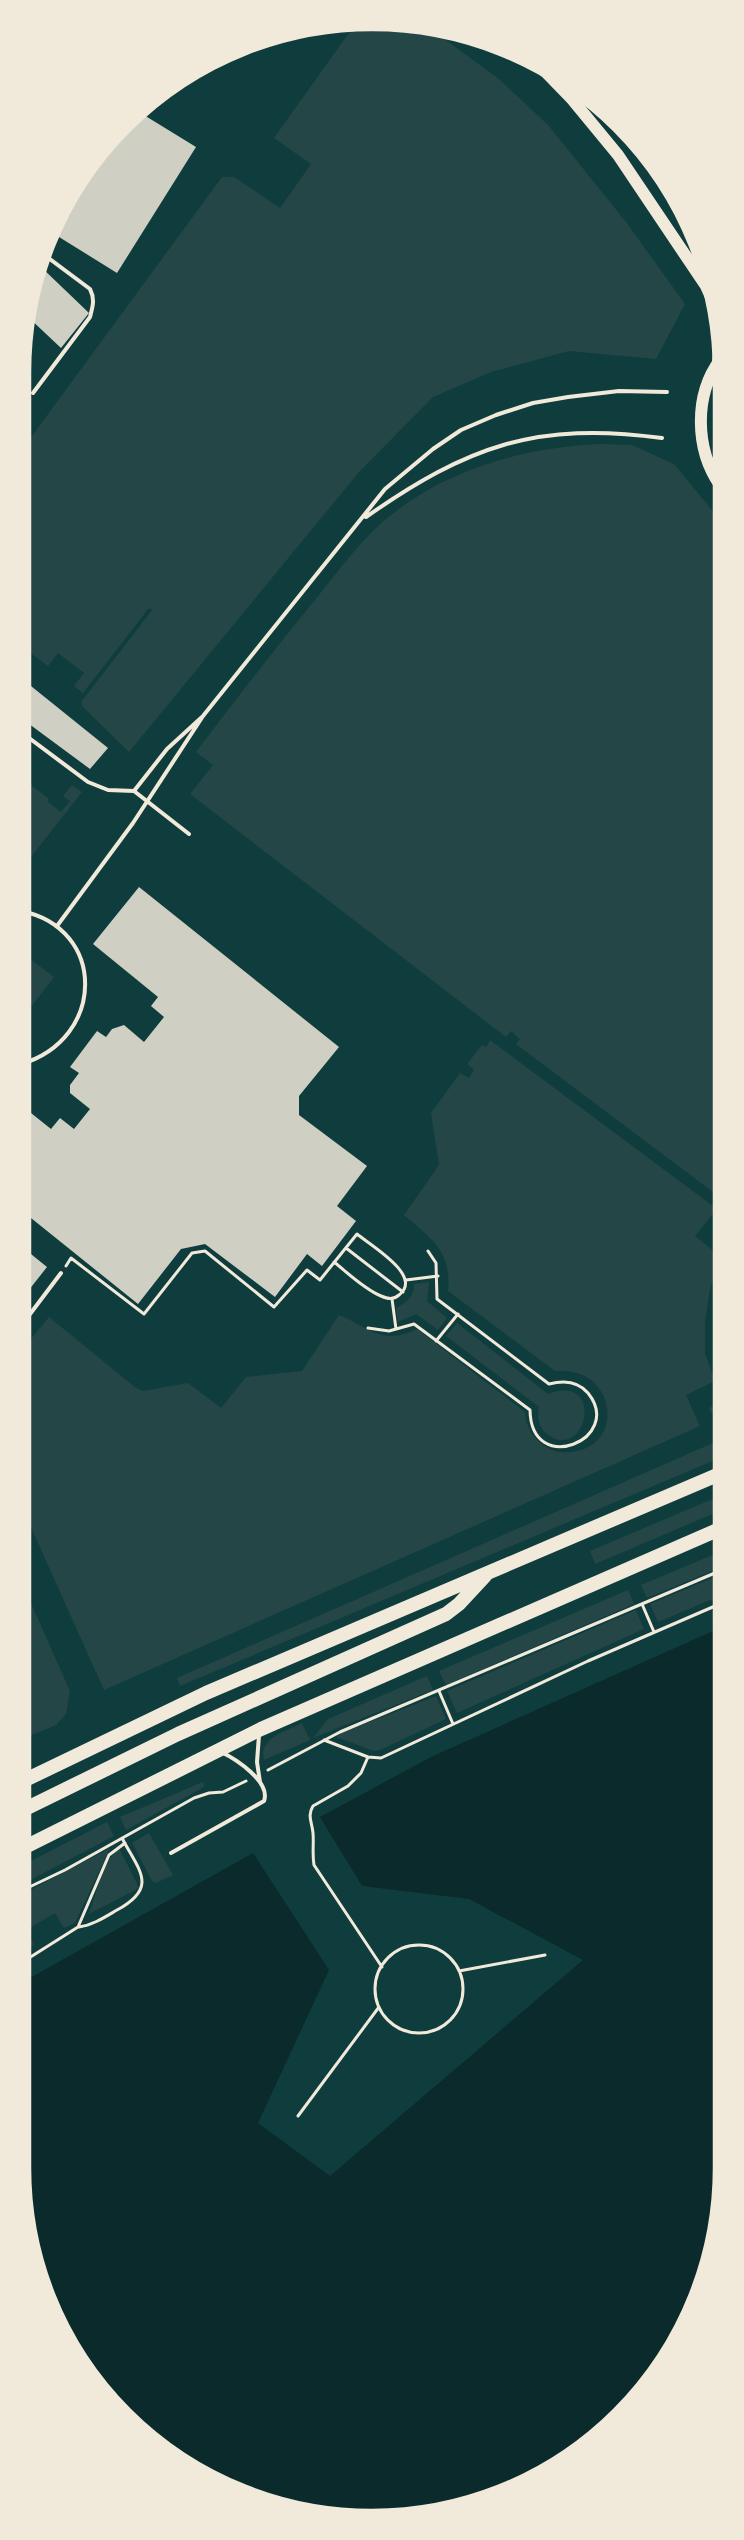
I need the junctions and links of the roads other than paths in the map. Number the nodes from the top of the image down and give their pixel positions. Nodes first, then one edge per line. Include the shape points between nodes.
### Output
1 (559, 86) edge
2 (49, 259) edge
3 (701, 278) edge
4 (714, 373) edge
5 (667, 392) dead end
6 (33, 393) dead end
7 (662, 438) dead end
8 (714, 472) edge
9 (362, 519) junction
10 (204, 716) junction
11 (30, 739) edge
12 (134, 791) junction
13 (146, 801) junction
14 (189, 834) dead end
15 (30, 913) edge
16 (57, 926) junction
17 (30, 1061) edge
18 (62, 1273) road end
19 (30, 1314) edge
20 (714, 1476) edge
21 (714, 1531) edge
22 (489, 1572) junction
23 (261, 1729) junction
24 (216, 1750) junction
25 (30, 1777) edge
26 (261, 1785) junction
27 (30, 1807) edge
28 (30, 1844) edge
29 (171, 1853) dead end

1 - 3 main road via 618,155
2 - 6 lane via 90,289 94,305 90,317
4 - 8 main road via 704,396 701,419 706,455
5 - 9 lane via 568,397 533,403 496,415 461,430 433,449 386,489
7 - 9 lane via 621,432 577,432 527,438 491,447 431,474
9 - 10 lane
10 - 12 lane via 167,749
10 - 13 lane
11 - 12 lane via 88,782 108,790
12 - 13 lane
13 - 14 lane
13 - 16 lane
15 - 16 lane
16 - 17 lane via 73,944 83,966 86,991 80,1015 68,1036 47,1054
18 - 19 lane
20 - 22 highway
21 - 23 highway
22 - 25 highway via 206,1693
22 - 27 highway via 446,1614 178,1734
23 - 24 highway
23 - 26 lane via 257,1756
24 - 26 lane via 241,1763
24 - 28 highway
26 - 29 lane via 265,1797 261,1803

